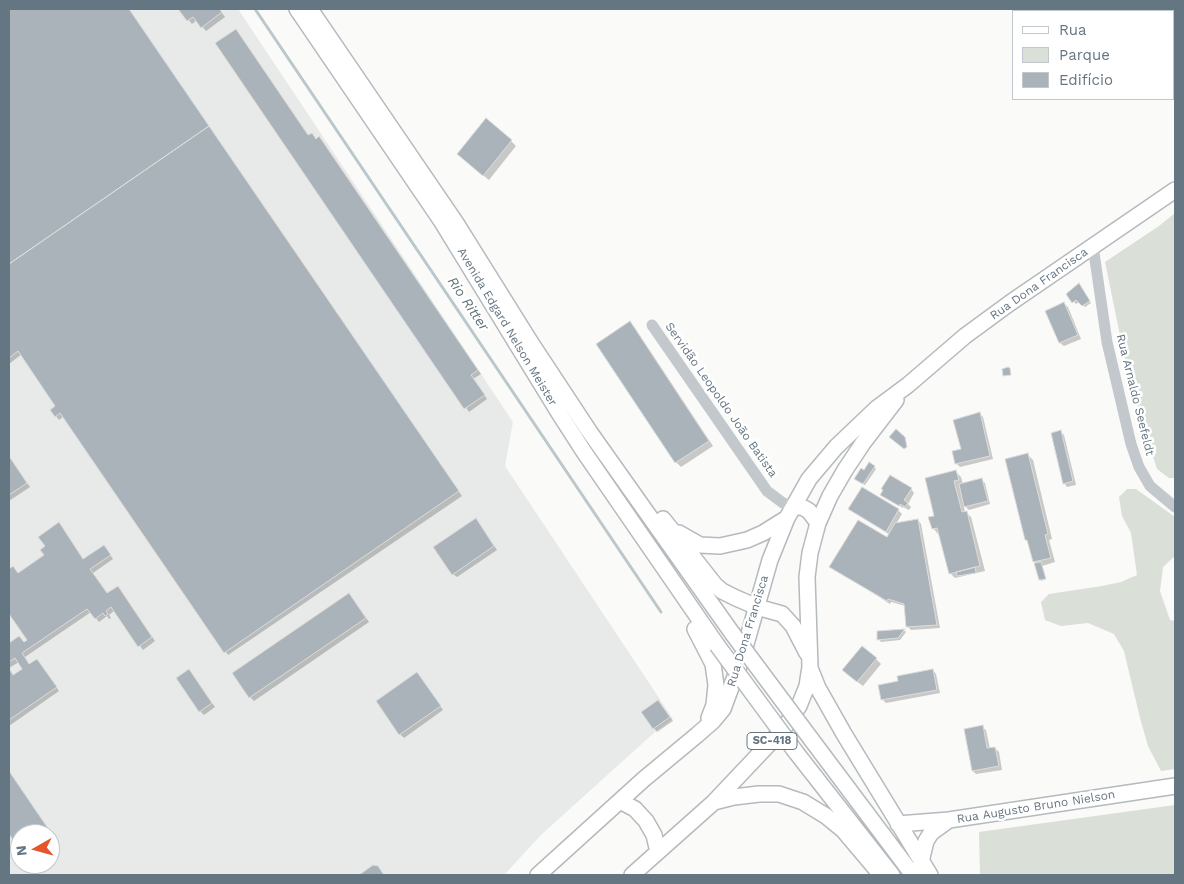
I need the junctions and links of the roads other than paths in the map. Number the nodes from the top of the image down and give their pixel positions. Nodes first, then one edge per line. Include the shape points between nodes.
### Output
1 (297, 9) edge
2 (310, 9) edge
3 (1175, 190) edge
4 (1093, 246) junction
5 (488, 274) junction
6 (652, 325) dead end
7 (516, 343) junction
8 (908, 386) junction
9 (1175, 507) edge
10 (790, 512) junction
11 (666, 522) junction
12 (818, 523) junction
13 (756, 607) junction
14 (809, 662) junction
15 (705, 727) junction
16 (1175, 786) edge
17 (620, 801) junction
18 (714, 802) junction
19 (949, 820) junction
20 (898, 824) junction
21 (658, 852) junction
22 (921, 862) junction
23 (538, 875) edge
24 (632, 875) edge
25 (881, 875) edge
26 (892, 875) edge
27 (913, 875) edge
28 (930, 875) edge

1 - 7 main road, Avenida Edgard Nelson Meister via 442,222
2 - 5 main road, Avenida Edgard Nelson Meister
3 - 4 main road, Rua Dona Francisca
4 - 8 main road, Rua Dona Francisca via 965,336
4 - 9 street, Rua Arnaldo Seefeldt via 1106,342 1131,444 1150,486
5 - 11 main road
5 - 27 main road, Avenida Edgard Nelson Meister, bridge via 589,432 732,633
6 - 10 street, Servidão Leopoldo João Batista via 767,491
7 - 15 main road via 570,449 674,595 704,643 713,664 716,685 714,705
7 - 26 main road, Avenida Edgard Nelson Meister, bridge via 584,452 717,646
8 - 10 main road, Rua Dona Francisca via 876,408 836,447 809,479
8 - 12 main road, Rua Dona Francisca via 845,470
10 - 11 main road via 763,533 720,546 700,545 685,538
10 - 12 main road via 804,508
10 - 13 main road, Rua Dona Francisca via 770,560
11 - 13 main road via 715,585
12 - 14 main road, Rua Dona Francisca via 807,577
13 - 14 main road via 782,614 793,626
13 - 15 main road, Rua Dona Francisca via 742,658 722,709
14 - 18 main road, Rua Dona Francisca / SC-418 via 807,686 799,706 784,728
14 - 20 main road via 818,688
15 - 17 main road, Rua Dona Francisca
16 - 19 main road, Rua Augusto Bruno Nielson
17 - 21 main road via 646,820
17 - 23 main road, Rua Dona Francisca
18 - 21 main road, Rua Dona Francisca / SC-418
18 - 25 main road via 759,794 779,794 803,802 843,830
19 - 20 main road
19 - 22 main road, Rua Augusto Bruno Nielson via 931,833
20 - 22 main road
21 - 24 main road, Rua Dona Francisca / SC-418
22 - 28 main road

